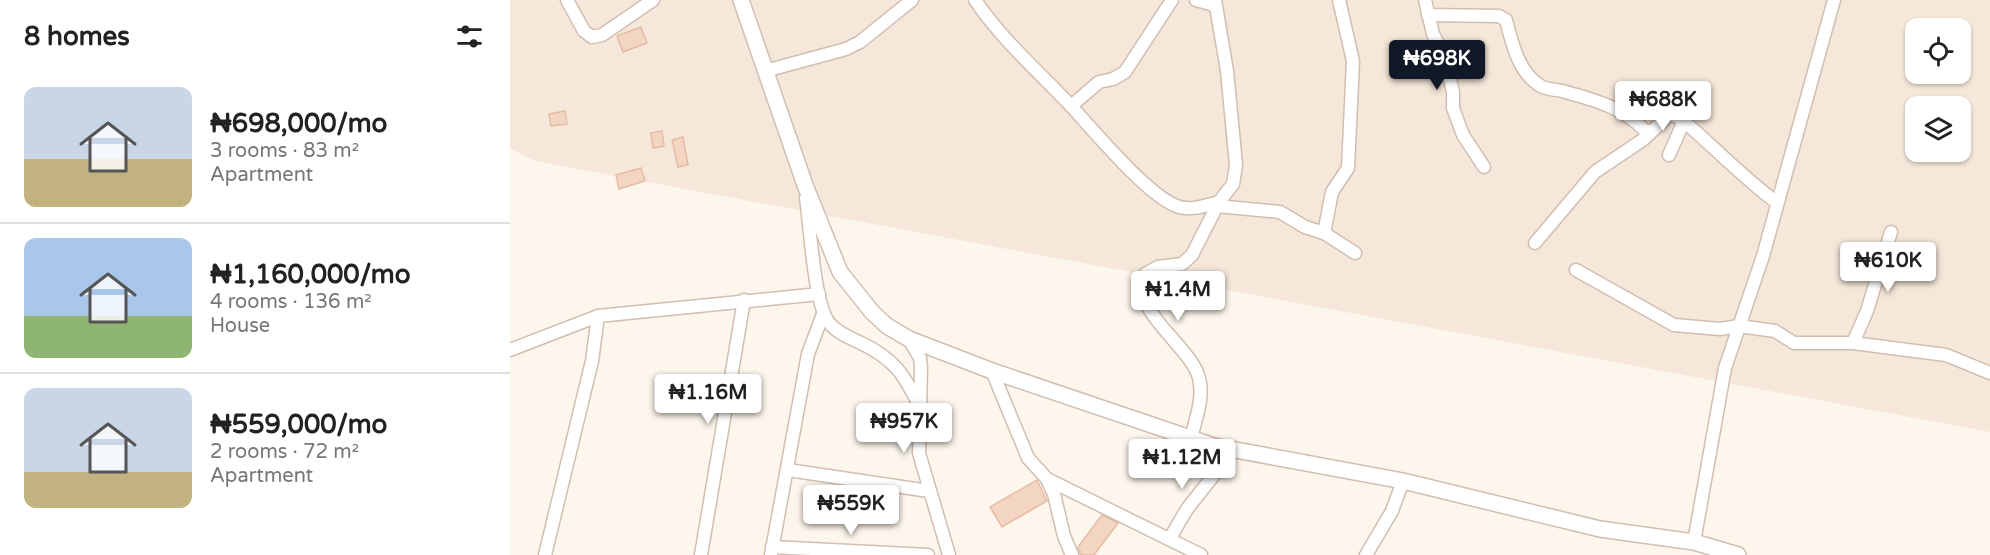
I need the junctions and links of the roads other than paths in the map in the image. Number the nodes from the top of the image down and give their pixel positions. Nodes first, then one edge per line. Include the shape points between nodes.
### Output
1 (567, 0) edge
2 (653, 0) edge
3 (741, 0) edge
4 (912, 0) edge
5 (975, 0) edge
6 (1172, 0) edge
7 (1196, 0) edge
8 (1339, 0) edge
9 (1425, 0) edge
10 (1834, 0) edge
11 (1215, 2) edge
12 (1428, 15) junction
13 (765, 71) junction
14 (1071, 106) junction
15 (1660, 106) dead end
16 (1670, 116) junction
17 (1684, 121) junction
18 (1652, 131) junction
19 (1669, 155) dead end
20 (1484, 167) dead end
21 (805, 185) junction
22 (1776, 202) junction
23 (1218, 204) junction
24 (1202, 207) junction
25 (1209, 226) junction
26 (1891, 232) dead end
27 (1324, 233) junction
28 (1535, 243) dead end
29 (1355, 253) dead end
30 (1576, 270) dead end
31 (819, 294) junction
32 (744, 300) junction
33 (823, 314) junction
34 (598, 316) junction
35 (1739, 327) junction
36 (909, 339) junction
37 (1853, 343) junction
38 (510, 350) edge
39 (993, 371) junction
40 (1990, 373) edge
41 (919, 405) junction
42 (1191, 438) junction
43 (1214, 446) junction
44 (788, 470) junction
45 (1047, 479) junction
46 (1403, 481) junction
47 (929, 491) junction
48 (1170, 538) junction
49 (1694, 542) junction
50 (771, 551) edge
51 (545, 555) edge
52 (701, 555) edge
53 (928, 555) edge
54 (949, 555) edge
55 (1072, 555) edge
56 (1201, 555) edge
57 (1366, 555) edge
58 (1738, 555) edge

1 - 2 street via 584,31 592,37 602,35
3 - 13 street
4 - 13 street via 846,49
5 - 14 street via 1021,57
6 - 14 street via 1125,72 1099,82
7 - 11 street
8 - 27 street via 1353,61 1348,168 1332,192
9 - 12 street
10 - 22 street
11 - 23 street via 1227,71 1236,165 1233,184
12 - 18 street via 1499,16 1506,20 1514,52 1539,85 1615,108 1645,131
12 - 20 street via 1444,55 1453,108 1463,135
13 - 21 street
14 - 24 street via 1101,140 1166,200 1183,208
15 - 16 street
16 - 17 street
16 - 18 street
17 - 19 street
17 - 22 street via 1740,175
18 - 28 street via 1595,172
21 - 31 street
21 - 36 street via 840,272 872,312
22 - 35 street
23 - 24 street
23 - 25 street
23 - 27 street via 1280,212
24 - 25 street
25 - 42 street via 1192,255 1182,264 1158,267 1146,274 1142,287 1146,302 1199,376 1200,404
26 - 37 street
27 - 29 street
30 - 35 street via 1674,325
31 - 32 street
31 - 33 street
32 - 34 street
32 - 52 street
33 - 41 street via 839,332 896,365
33 - 44 street via 808,354
34 - 38 street
34 - 51 street via 592,361
35 - 37 street via 1775,331 1794,343
35 - 49 street via 1725,368
36 - 39 street
36 - 41 street via 920,358
37 - 40 street via 1946,356
39 - 42 street
39 - 45 street via 1028,459
41 - 47 street via 919,453
42 - 43 street
43 - 46 street
43 - 48 street via 1219,458 1217,471
44 - 47 street
44 - 50 street
45 - 48 street
45 - 55 street
46 - 49 street via 1600,529
46 - 57 street via 1392,511
47 - 54 street
48 - 56 street
49 - 58 street
50 - 53 street

